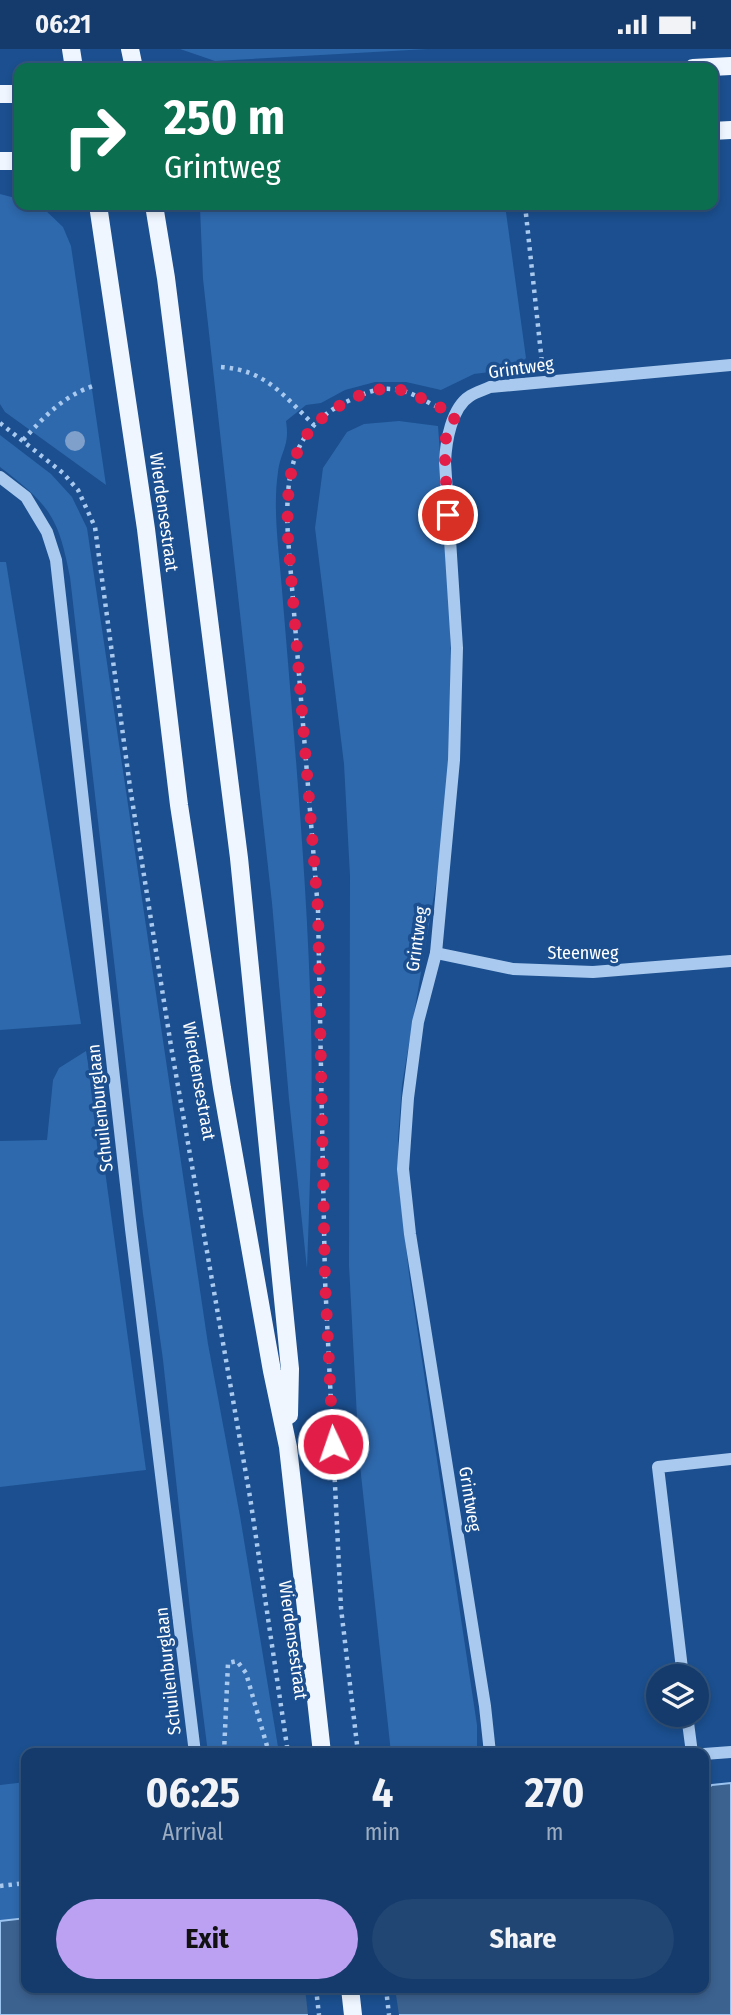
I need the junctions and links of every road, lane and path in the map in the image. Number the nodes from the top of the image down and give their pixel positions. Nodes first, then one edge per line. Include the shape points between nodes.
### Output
1 (99, 210) edge
2 (155, 210) edge
3 (526, 210) edge
4 (731, 365) edge
5 (221, 367) dead end
6 (544, 382) junction
7 (96, 385) dead end
8 (456, 415) junction
9 (0, 423) edge
10 (314, 425) junction
11 (23, 440) junction
12 (0, 477) edge
13 (436, 953) junction
14 (731, 961) edge
15 (288, 1447) junction
16 (731, 1459) edge
17 (681, 1664) edge
18 (689, 1727) edge
19 (194, 1748) edge
20 (224, 1748) edge
21 (268, 1748) edge
22 (287, 1748) edge
23 (321, 1748) edge
24 (357, 1748) edge
25 (493, 1748) edge
26 (691, 1748) edge
27 (731, 1752) edge
28 (709, 1753) edge
29 (21, 1884) edge
30 (0, 1886) edge
31 (317, 1993) edge
32 (351, 1993) edge
33 (387, 1993) edge
34 (319, 2015) edge
35 (353, 2015) edge
36 (389, 2015) edge

1 - 15 main road, Wierdensestraat via 222,1088
2 - 15 main road, Wierdensestraat via 239,858 290,1369
3 - 6 path
4 - 6 street, Grintweg
5 - 10 path via 257,374
6 - 8 street, Grintweg via 490,387 467,397
7 - 11 path via 64,399
8 - 10 path via 401,390 378,389 338,405
8 - 13 street, Grintweg via 446,436 445,462 457,648 454,760
9 - 11 path, Wierdensestraat
10 - 24 path via 299,446 288,477 286,506 318,910 325,1280 341,1608
11 - 22 path, Wierdensestraat via 78,490 99,545 141,855 250,1497
12 - 19 street, Schuilenburglaan via 26,497 47,532 56,561
13 - 14 street, Steenweg via 513,969 593,972
13 - 25 street, Grintweg via 418,1022 403,1169
15 - 23 main road, Wierdensestraat
16 - 17 street via 658,1467
18 - 26 street
20 - 21 path via 228,1663 237,1661 246,1673
27 - 28 street
29 - 30 path
31 - 34 path
32 - 35 main road
33 - 36 path

